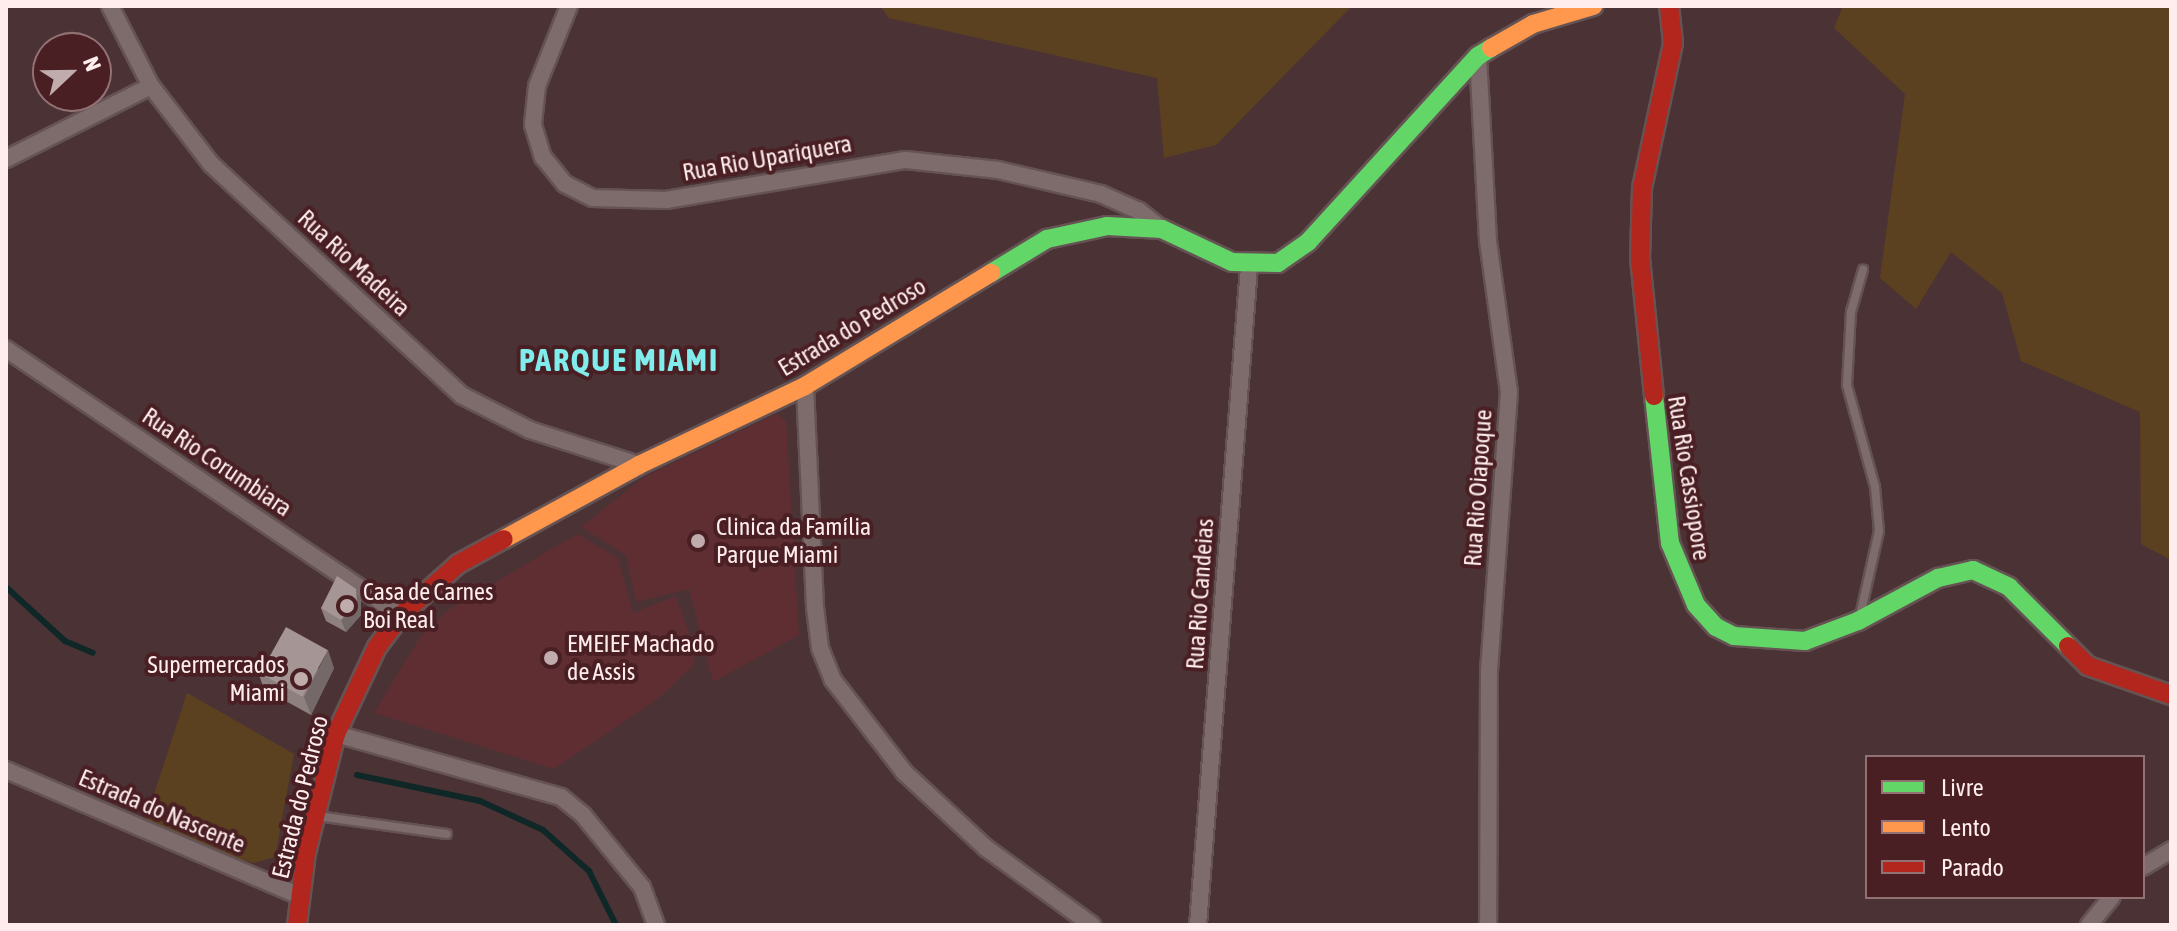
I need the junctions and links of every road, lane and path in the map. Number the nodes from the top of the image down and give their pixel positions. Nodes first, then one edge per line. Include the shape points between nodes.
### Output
1 (110, 6) edge
2 (569, 6) edge
3 (1593, 6) edge
4 (1669, 6) edge
5 (1478, 56) junction
6 (151, 86) junction
7 (6, 159) edge
8 (1162, 229) junction
9 (1249, 266) junction
10 (1863, 270) dead end
11 (6, 349) edge
12 (805, 386) junction
13 (639, 465) junction
14 (401, 615) junction
15 (1858, 621) junction
16 (2171, 695) edge
17 (336, 734) junction
18 (6, 770) edge
19 (315, 815) junction
20 (447, 834) dead end
21 (2171, 850) edge
22 (2145, 866) edge
23 (300, 896) junction
24 (2110, 899) edge
25 (297, 925) edge
26 (656, 925) edge
27 (1092, 925) edge
28 (1198, 925) edge
29 (1488, 925) edge
30 (2089, 925) edge

1 - 6 street, Rua Rio Madeira
2 - 8 street, Rua Rio Upariquera via 537,86 533,125 543,157 558,175 593,198 626,203 666,200 906,160 969,166 1075,187 1139,211
3 - 5 main road via 1533,24
4 - 15 main road, Rua Rio Cassiopore via 1673,43 1642,188 1639,235 1644,333 1670,543 1696,605 1716,627 1734,636 1805,641
5 - 9 main road via 1308,242 1278,263
5 - 29 street, Rua Rio Oiapoque via 1488,241 1509,392 1489,671
6 - 7 street
6 - 13 street, Rua Rio Madeira via 211,164 461,395 530,430
8 - 9 main road, Estrada do Pedroso
8 - 12 main road, Estrada do Pedroso via 1086,229 1025,248
9 - 28 street, Rua Rio Candeias
10 - 15 lane via 1851,312 1847,385 1879,522
11 - 14 street, Rua Rio Corumbiara
12 - 13 main road, Estrada do Pedroso
12 - 27 street via 815,607 820,648 833,680 904,772 986,848
13 - 14 main road, Estrada do Pedroso via 458,564
14 - 17 main road, Estrada do Pedroso via 377,647
15 - 16 main road, Rua Rio Cassiopore via 1938,578 1973,570 2009,587 2088,666
17 - 19 main road, Estrada do Pedroso
17 - 26 street via 561,797 583,815 642,887
18 - 23 street, Estrada do Nascente
19 - 20 lane
19 - 23 main road, Estrada do Pedroso
21 - 22 street
23 - 25 main road, Estrada do Pedroso
24 - 30 street

